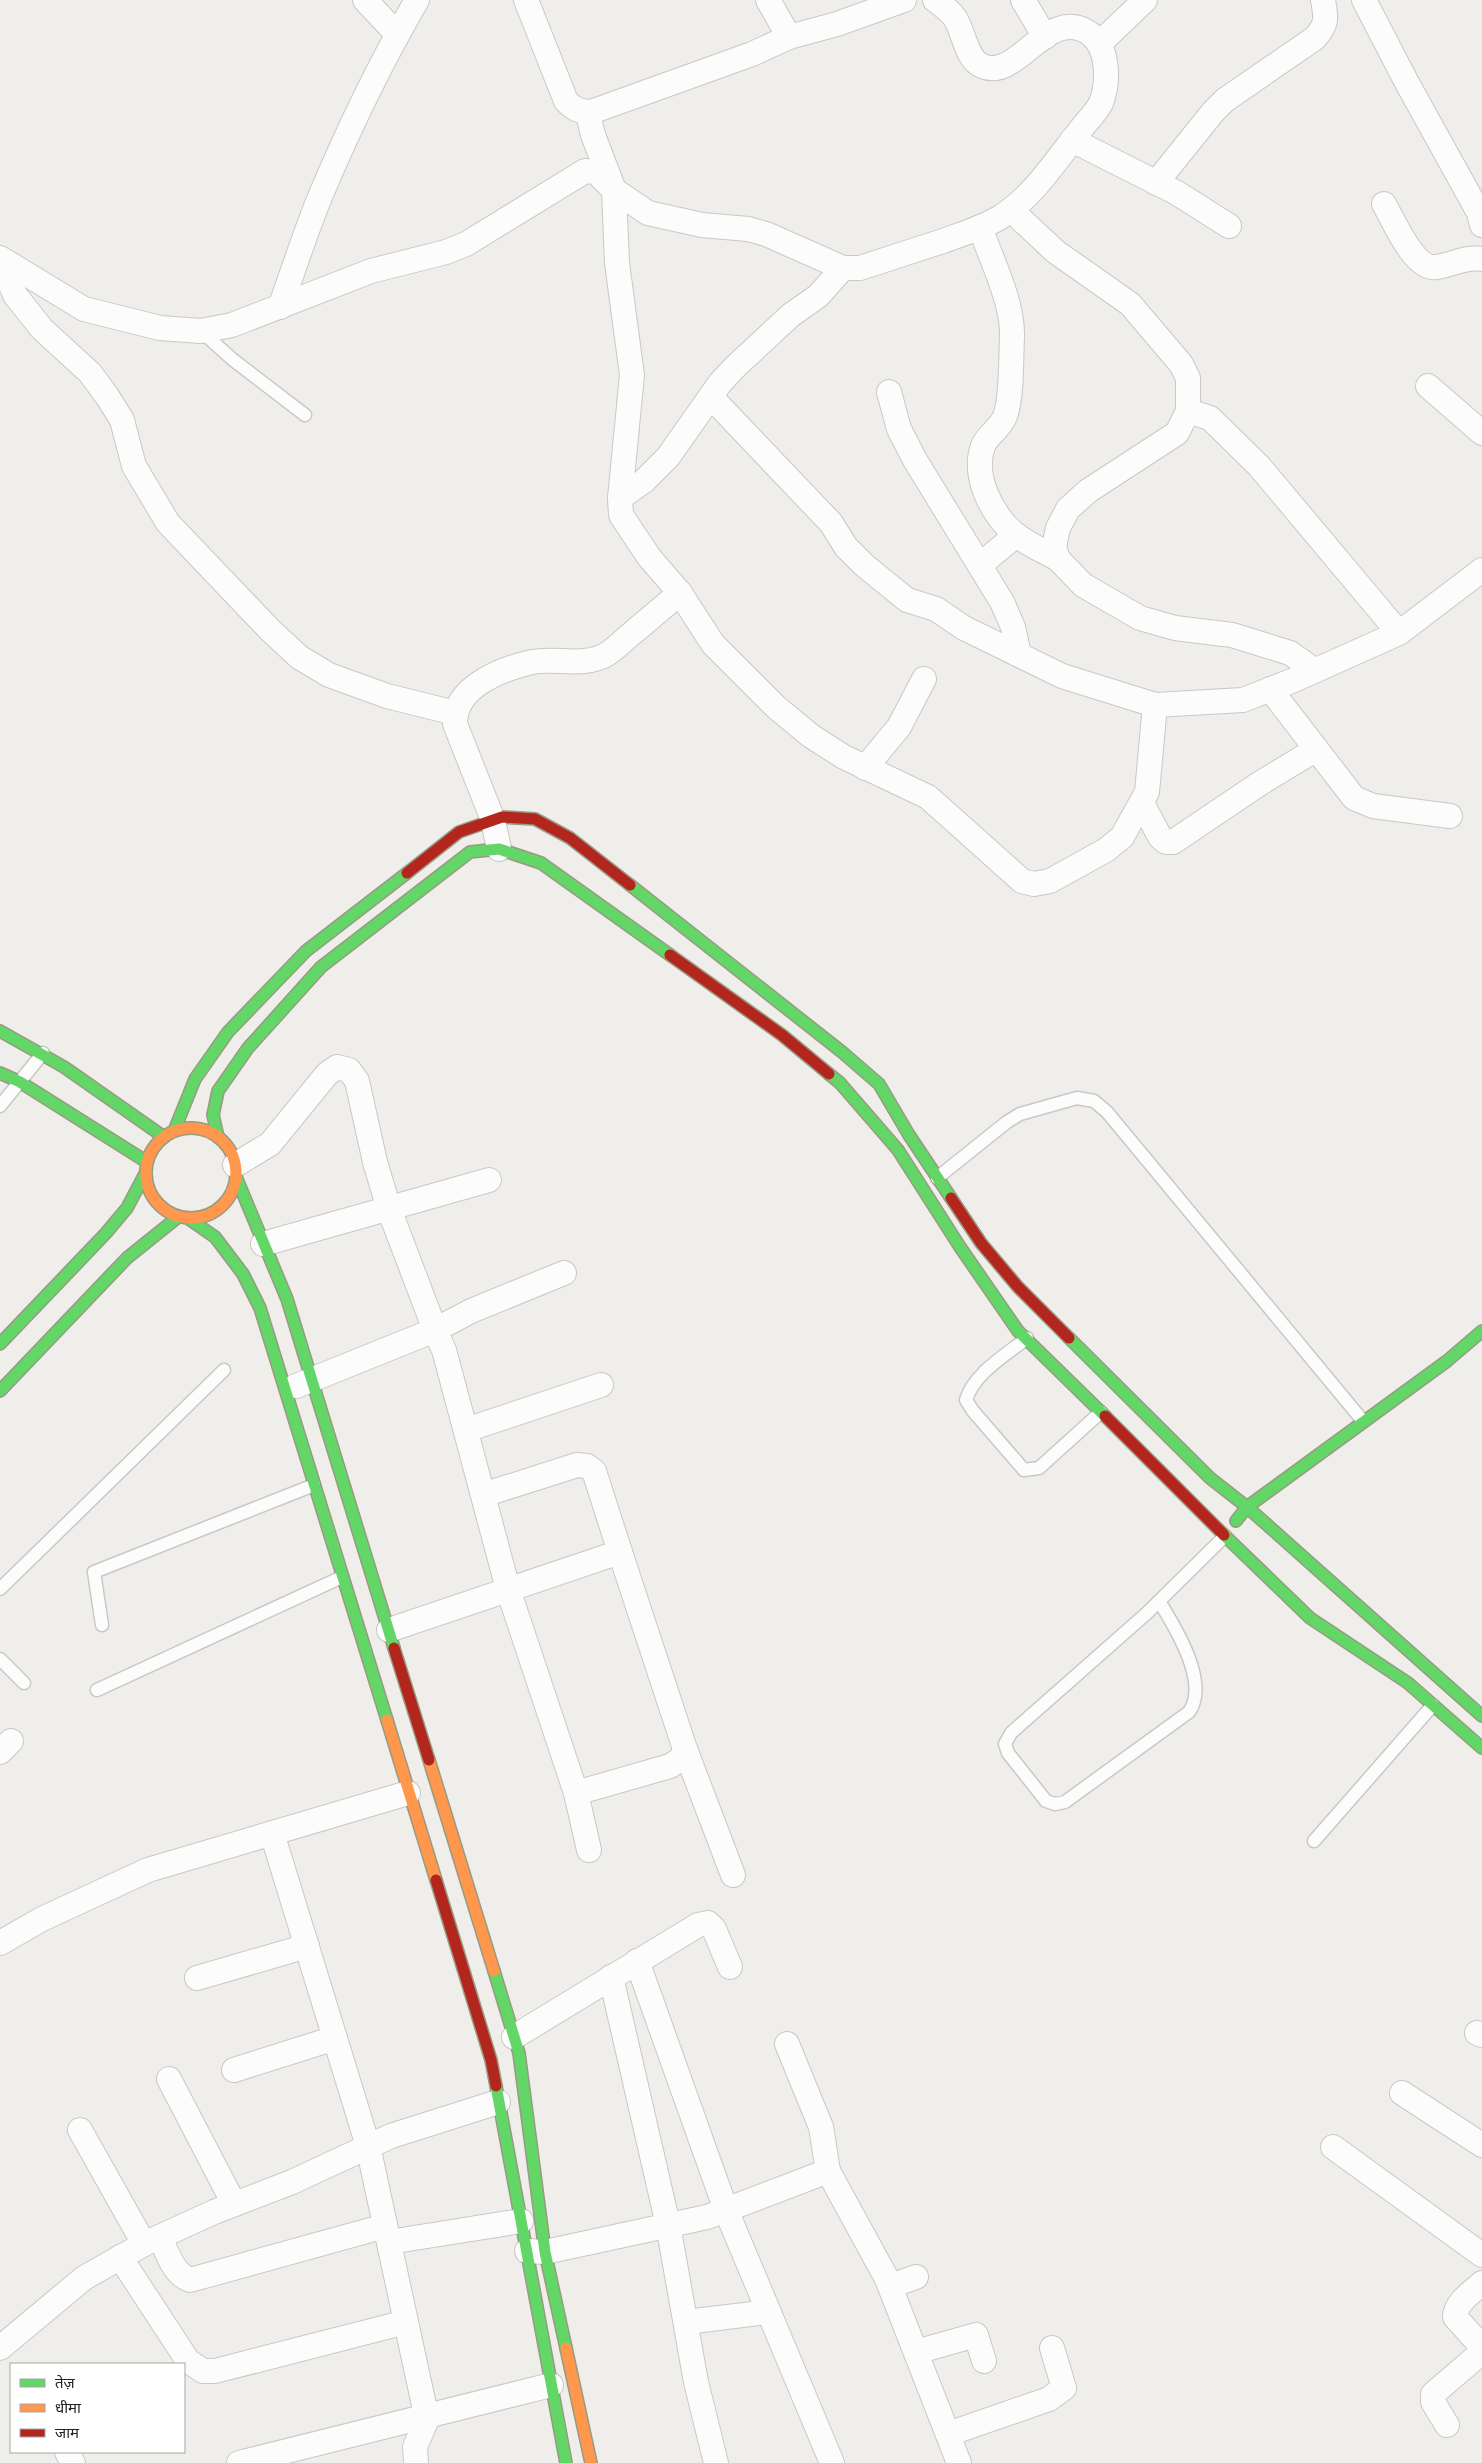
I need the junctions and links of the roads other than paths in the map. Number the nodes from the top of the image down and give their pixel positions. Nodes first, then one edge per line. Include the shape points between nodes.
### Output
1 (365, 0) edge
2 (417, 0) edge
3 (526, 0) edge
4 (768, 0) edge
5 (904, 0) edge
6 (935, 0) edge
7 (1023, 0) edge
8 (1145, 0) edge
9 (1323, 0) edge
10 (1364, 0) edge
11 (397, 34) junction
12 (789, 37) junction
13 (1045, 37) junction
14 (1100, 43) junction
15 (591, 112) junction
16 (1072, 140) junction
17 (1156, 183) junction
18 (614, 190) junction
19 (1384, 204) dead end
20 (1012, 210) junction
21 (1229, 226) dead end
22 (1482, 226) edge
23 (980, 227) junction
24 (0, 259) edge
25 (1482, 259) edge
26 (843, 268) junction
27 (280, 307) junction
28 (201, 331) junction
29 (1428, 386) dead end
30 (889, 392) dead end
31 (711, 396) junction
32 (1188, 411) junction
33 (304, 415) dead end
34 (1482, 433) edge
35 (620, 498) junction
36 (1016, 535) junction
37 (1058, 559) junction
38 (980, 565) junction
39 (1482, 570) edge
40 (680, 593) junction
41 (1399, 633) junction
42 (1019, 655) junction
43 (1314, 670) junction
44 (924, 679) dead end
45 (1270, 689) junction
46 (1155, 705) junction
47 (457, 725) junction
48 (1315, 750) junction
49 (865, 768) junction
50 (1142, 803) junction
51 (1450, 816) dead end
52 (493, 820) junction
53 (499, 849) junction
54 (0, 1031) edge
55 (43, 1053) junction
56 (0, 1073) edge
57 (20, 1082) junction
58 (0, 1106) edge
59 (169, 1134) junction
60 (218, 1137) junction
61 (146, 1167) junction
62 (235, 1171) junction
63 (937, 1178) junction
64 (489, 1180) dead end
65 (389, 1209) junction
66 (183, 1218) junction
67 (263, 1244) junction
68 (564, 1273) dead end
69 (435, 1330) junction
70 (1482, 1331) edge
71 (1027, 1338) junction
72 (0, 1344) edge
73 (224, 1370) dead end
74 (312, 1380) junction
75 (601, 1385) dead end
76 (285, 1390) junction
77 (0, 1391) edge
78 (1101, 1412) junction
79 (1363, 1422) junction
80 (466, 1430) junction
81 (314, 1485) junction
82 (483, 1495) junction
83 (1247, 1507) junction
84 (1225, 1536) junction
85 (620, 1552) junction
86 (342, 1578) junction
87 (0, 1589) edge
88 (508, 1589) junction
89 (1159, 1601) junction
90 (102, 1625) dead end
91 (389, 1630) junction
92 (0, 1659) edge
93 (24, 1683) dead end
94 (97, 1690) dead end
95 (1433, 1705) junction
96 (1482, 1716) edge
97 (1482, 1748) edge
98 (685, 1749) junction
99 (408, 1793) junction
100 (576, 1793) junction
101 (272, 1833) junction
102 (1314, 1841) dead end
103 (589, 1850) dead end
104 (733, 1876) dead end
105 (0, 1942) edge
106 (307, 1946) junction
107 (637, 1961) junction
108 (730, 1967) dead end
109 (612, 1977) junction
110 (197, 1978) dead end
111 (514, 2037) junction
112 (335, 2038) junction
113 (787, 2044) dead end
114 (234, 2070) dead end
115 (170, 2079) dead end
116 (1402, 2092) dead end
117 (498, 2102) junction
118 (80, 2130) dead end
119 (1482, 2145) edge
120 (368, 2146) junction
121 (1333, 2147) dead end
122 (828, 2171) junction
123 (234, 2204) junction
124 (726, 2210) junction
125 (521, 2221) junction
126 (668, 2225) junction
127 (387, 2234) junction
128 (152, 2240) junction
129 (536, 2252) junction
130 (1482, 2255) edge
131 (120, 2257) junction
132 (916, 2277) dead end
133 (1482, 2282) edge
134 (890, 2286) junction
135 (768, 2312) junction
136 (406, 2322) junction
137 (686, 2322) junction
138 (1482, 2347) edge
139 (0, 2348) edge
140 (1052, 2348) dead end
141 (916, 2352) junction
142 (1482, 2352) edge
143 (984, 2361) dead end
144 (551, 2385) junction
145 (426, 2415) junction
146 (1447, 2425) dead end
147 (948, 2434) junction
148 (239, 2463) edge
149 (416, 2463) edge
150 (566, 2463) edge
151 (591, 2463) edge
152 (716, 2463) edge
153 (832, 2463) edge
154 (958, 2463) edge

1 - 11 street
2 - 11 street
3 - 15 street via 566,101 581,112
4 - 12 street
5 - 12 street via 846,22
6 - 13 street via 955,18 970,54 979,65 988,69 1008,63
7 - 13 street
8 - 14 street
9 - 17 street via 1324,28 1315,38 1225,100
10 - 22 street via 1479,212
11 - 27 street via 321,194
12 - 15 street via 752,54
13 - 14 street via 1054,30 1069,26 1081,28
14 - 16 street via 1104,53 1105,92 1100,105
15 - 18 street via 589,118 593,135
16 - 17 street
16 - 20 street
17 - 21 street
18 - 26 street via 648,213 766,234
18 - 27 street via 596,172 585,171 466,244 371,271
18 - 35 street via 617,264 632,375
19 - 25 street via 1415,258 1425,266 1436,268 1467,258
20 - 23 street
20 - 32 street via 1056,252 1130,304 1181,364 1188,378
22 - 25 street
23 - 26 street via 860,268
23 - 36 street via 1008,308 1012,335 1008,406 1000,424 984,444 982,478 985,492 998,515
24 - 28 street via 84,308 160,328
24 - 47 street via 16,295 42,329 90,373 108,396 122,420 134,466 168,522 270,630 299,657 329,675
26 - 31 street via 818,296 791,315 736,366
27 - 28 street via 232,325
28 - 33 lane
29 - 34 street
30 - 38 street via 899,429 915,460
31 - 35 street via 662,463
31 - 42 street via 831,522 846,547 864,565 907,600 936,609 964,628
32 - 37 street via 1177,433 1088,491 1068,509 1058,528 1054,547
32 - 41 street via 1210,418 1259,466
35 - 40 street via 621,515 649,557
36 - 37 street
36 - 38 street
37 - 43 street via 1083,585 1140,618 1175,628 1232,635 1290,653
38 - 42 street via 1013,627
39 - 41 street
40 - 47 street via 606,655 576,662 532,662 484,680 459,703
40 - 49 street via 713,644 776,707 811,736
41 - 43 street
42 - 46 street via 1062,676
43 - 45 street
44 - 49 street via 899,727
45 - 46 street via 1243,700
45 - 48 street
46 - 50 street via 1150,780
47 - 52 street
48 - 50 street via 1173,842 1166,842 1160,837
48 - 51 street via 1354,798 1362,803
49 - 50 street via 928,797 1022,881 1034,884 1050,881 1106,850 1122,837
52 - 53 street
52 - 59 street via 459,832 306,951 228,1032 195,1079
52 - 63 street via 502,817 535,819 570,838 842,1052 879,1084
53 - 60 street via 470,852 321,968 248,1048 218,1091 213,1115
53 - 71 street via 541,863 782,1034 840,1083 898,1150 960,1247 1018,1330
54 - 55 street
55 - 57 lane
55 - 59 street
56 - 57 street
57 - 58 lane
57 - 61 street
59 - 60 street via 197,1128
59 - 61 street via 156,1145
60 - 62 street via 232,1154
61 - 66 street via 149,1189 158,1204
61 - 72 street via 126,1208 106,1233
62 - 65 street via 270,1144 326,1074 337,1067 349,1070 357,1080
62 - 66 street via 233,1188 221,1207 211,1213
62 - 67 street
63 - 79 lane via 1020,1114 1077,1098 1094,1102 1107,1112
63 - 83 street via 981,1243 1018,1287 1210,1478
64 - 65 street
65 - 67 street
65 - 69 street
66 - 76 street via 215,1237 243,1274 260,1308
66 - 77 street via 128,1258
67 - 74 street via 287,1299
68 - 69 street via 471,1311
69 - 74 street
69 - 80 street via 444,1350
70 - 79 street via 1447,1361
71 - 78 street
71 - 78 lane via 984,1373 970,1388 966,1400 1024,1470 1039,1468
73 - 87 lane
74 - 76 street
74 - 91 street
75 - 80 street
76 - 81 street
78 - 84 street
79 - 83 street
80 - 82 street
81 - 86 street
81 - 90 lane via 94,1572
82 - 85 street via 577,1465 587,1466 594,1472
82 - 88 street
83 - 84 street
83 - 96 street
84 - 89 lane
84 - 95 street via 1310,1618 1408,1683
85 - 88 street
85 - 98 street
86 - 94 lane
86 - 99 street
88 - 91 street
88 - 100 street
89 - 89 lane via 1186,1647 1197,1694 1194,1705 1189,1712 1065,1802 1055,1804 1046,1801 1008,1753 1005,1744 1011,1733
91 - 111 street
92 - 93 lane
95 - 97 street
95 - 102 lane
98 - 100 street via 680,1759 670,1766
98 - 104 street
99 - 101 street
99 - 117 street via 491,2060
100 - 103 street
101 - 105 street via 148,1870
101 - 106 street
106 - 110 street
106 - 112 street
107 - 108 street via 698,1925 708,1923 714,1929
107 - 109 street
107 - 124 street
109 - 111 street
109 - 126 street
111 - 129 street via 519,2053
112 - 114 street
112 - 120 street
113 - 122 street via 821,2128
115 - 123 street
116 - 119 street
117 - 120 street
117 - 125 street
118 - 128 street
120 - 123 street via 292,2182
120 - 127 street
121 - 130 street
122 - 124 street
122 - 134 street
123 - 128 street
124 - 126 street
124 - 135 street
125 - 127 street
125 - 129 street
126 - 129 street
126 - 137 street
127 - 128 street via 190,2280 182,2277
127 - 136 street
128 - 131 street
129 - 144 street
129 - 151 street
131 - 136 street via 188,2361 203,2371 214,2371
131 - 139 street via 84,2278
132 - 134 street
133 - 138 street via 1455,2310 1454,2317
134 - 141 street
135 - 137 street
135 - 153 street
136 - 145 street
137 - 152 street via 696,2382
140 - 147 street via 1064,2388 1049,2399
141 - 143 street via 976,2335
141 - 147 street
142 - 146 street via 1433,2394 1433,2402
144 - 145 street
144 - 150 street
145 - 148 street
145 - 149 street via 428,2419 415,2447
147 - 154 street

